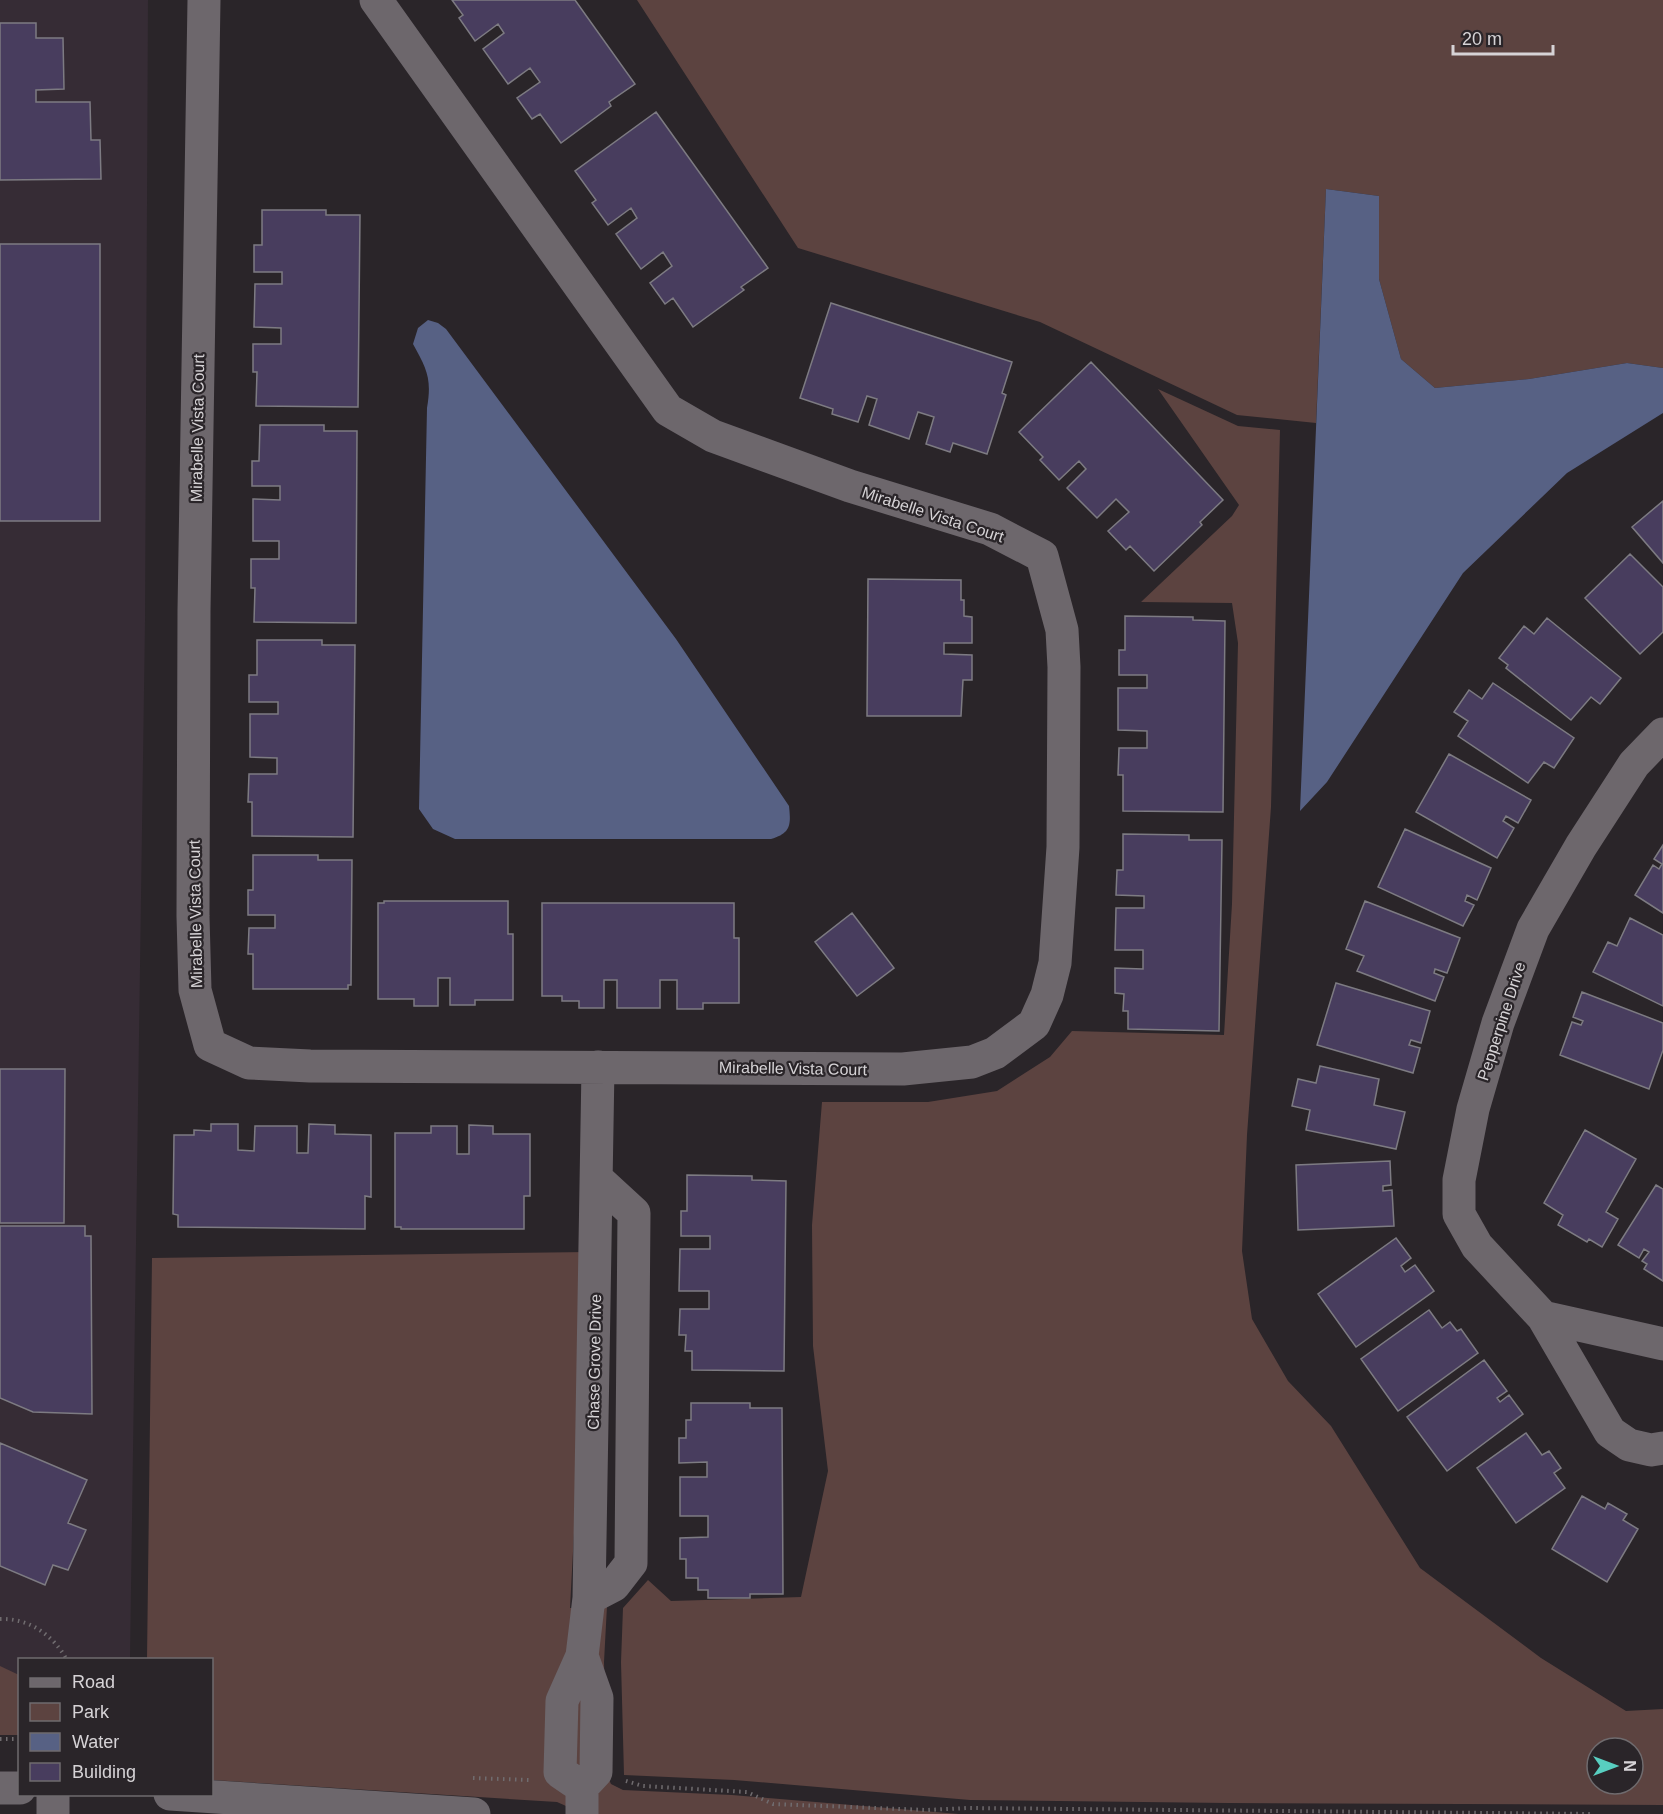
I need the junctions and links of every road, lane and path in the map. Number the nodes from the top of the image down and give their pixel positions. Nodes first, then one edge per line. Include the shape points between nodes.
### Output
1 (204, 0) edge
2 (375, 0) edge
3 (1663, 734) edge
4 (598, 1067) junction
5 (1543, 1317) junction
6 (1663, 1344) edge
7 (1663, 1448) edge
8 (0, 1619) edge
9 (66, 1658) edge
10 (0, 1739) edge
11 (18, 1739) edge
12 (620, 1778) dead end
13 (0, 1788) edge
14 (18, 1788) edge
15 (53, 1796) edge
16 (200, 1796) edge
17 (582, 1801) edge
18 (53, 1814) edge
19 (474, 1814) edge
20 (1593, 1814) edge

1 - 4 street, Mirabelle Vista Court via 193,916 195,990 210,1045 249,1064
2 - 4 street, Mirabelle Vista Court via 668,410 713,436 850,486 990,529 1042,555 1062,630 1063,847 1055,963 1034,1024 995,1053 972,1062 903,1069
3 - 5 street, Pepperpine Drive via 1634,764 1533,929 1498,1023 1473,1109 1459,1180 1459,1214 1477,1246
4 - 17 street via 597,1179 634,1213 631,1563 614,1585 589,1598 582,1656 562,1701 560,1772
5 - 6 street
5 - 7 street, Pepperpine Drive via 1610,1432 1629,1445 1651,1450
8 - 9 path via 33,1626 51,1638
10 - 11 path
12 - 20 path via 643,1786 747,1792 772,1804 927,1810
13 - 14 street
15 - 18 street
16 - 19 street

